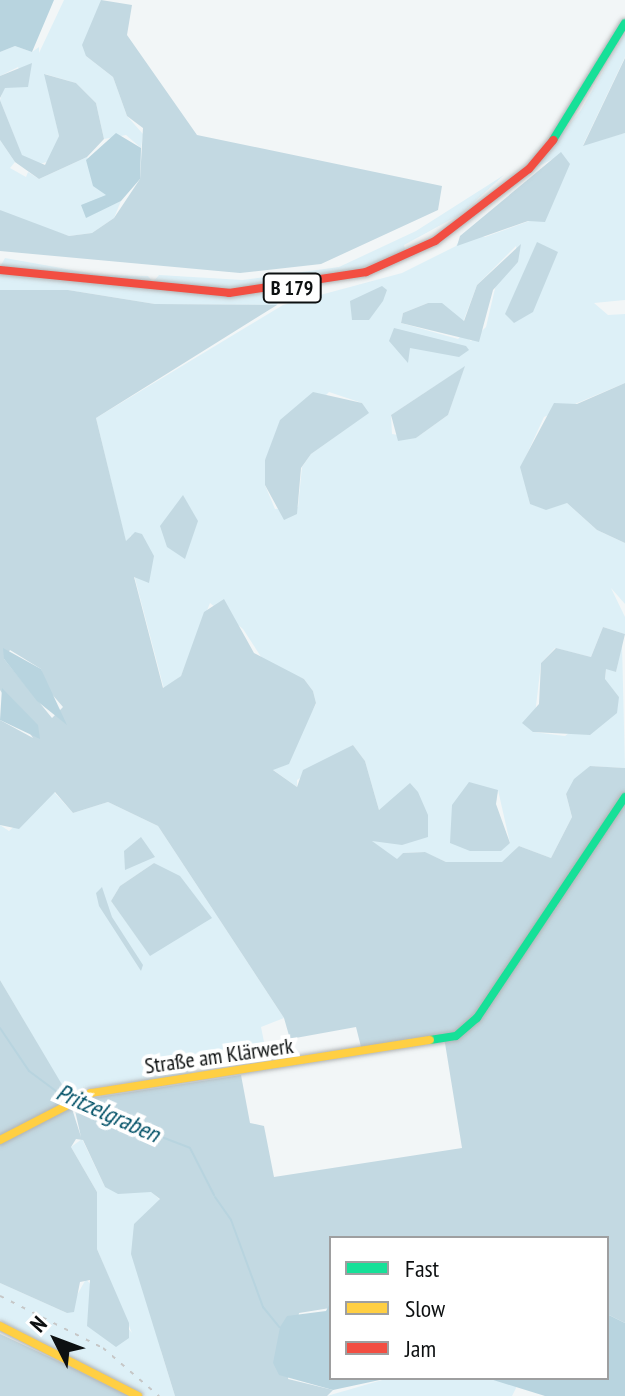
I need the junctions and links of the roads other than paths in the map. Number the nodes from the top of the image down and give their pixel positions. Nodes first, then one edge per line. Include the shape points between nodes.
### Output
1 (625, 23) edge
2 (0, 270) edge
3 (625, 797) edge
4 (0, 1140) edge
5 (0, 1326) edge
6 (138, 1396) edge

1 - 2 street, B 179 via 568,122 529,169 435,241 366,272 279,290 229,293
3 - 4 street, Straße am Klärwerk via 477,1018 456,1036 70,1101 60,1114
5 - 6 street

